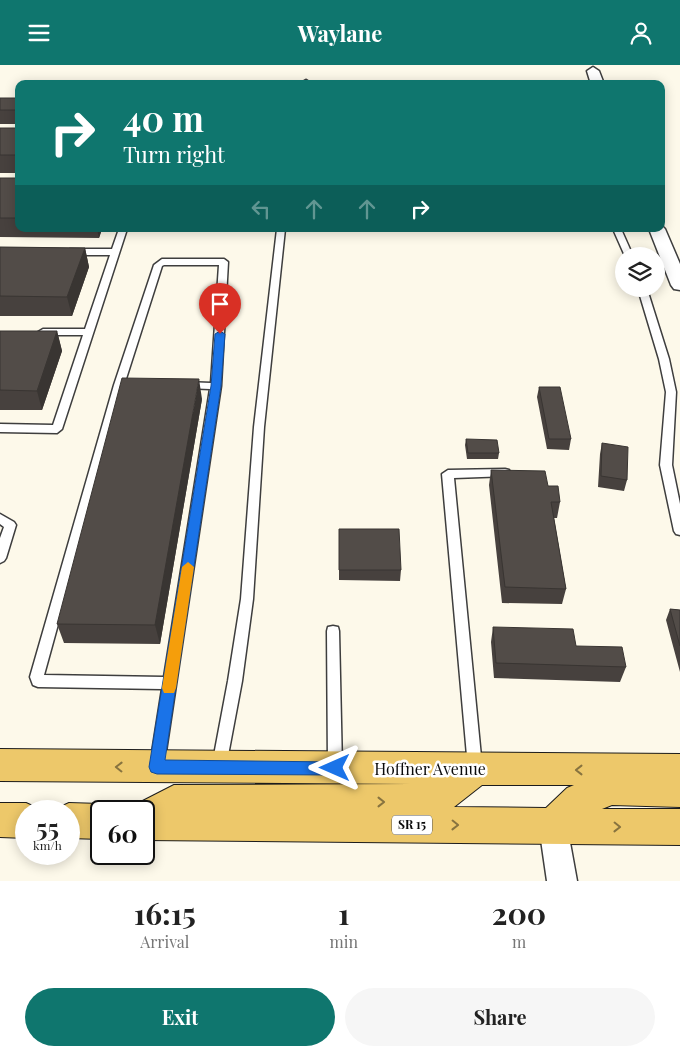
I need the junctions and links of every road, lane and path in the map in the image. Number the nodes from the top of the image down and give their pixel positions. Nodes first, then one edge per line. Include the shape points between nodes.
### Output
1 (593, 71) dead end
2 (596, 80) edge
3 (122, 232) edge
4 (281, 232) edge
5 (618, 232) edge
6 (658, 232) edge
7 (625, 247) edge
8 (58, 252) edge
9 (116, 252) junction
10 (680, 285) edge
11 (645, 297) edge
12 (30, 331) edge
13 (89, 332) junction
14 (177, 385) edge
15 (216, 386) junction
16 (0, 428) edge
17 (518, 473) edge
18 (0, 518) edge
19 (680, 531) edge
20 (0, 558) edge
21 (333, 631) dead end
22 (170, 683) junction
23 (0, 765) edge
24 (157, 767) junction
25 (218, 768) junction
26 (335, 768) junction
27 (475, 769) junction
28 (680, 770) edge
29 (680, 790) edge
30 (155, 814) edge
31 (155, 820) edge
32 (0, 821) edge
33 (15, 821) edge
34 (553, 826) junction
35 (680, 827) edge
36 (562, 881) edge

1 - 2 street
3 - 9 lane
4 - 25 lane via 259,427 247,599 236,681
5 - 7 lane
6 - 10 street
8 - 9 lane
9 - 13 lane
11 - 19 lane via 671,392 666,465
12 - 13 lane
13 - 16 lane via 57,429
14 - 15 lane
15 - 22 lane
15 - 22 lane via 224,263 162,262 158,265 38,681
17 - 27 lane via 448,474
18 - 20 lane via 10,525
21 - 26 lane
22 - 24 lane
24 -> 23 main road, Hoffner Avenue
24 - 25 main road, Hoffner Avenue
25 - 26 main road, Hoffner Avenue
26 - 27 main road, Hoffner Avenue
28 -> 27 main road, Hoffner Avenue
30 -> 27 main road via 174,803 404,802 438,797
29 - 34 main road via 612,788 580,800
31 -> 34 main road, SR 15
32 - 33 main road
34 -> 35 main road, SR 15
34 - 36 street

